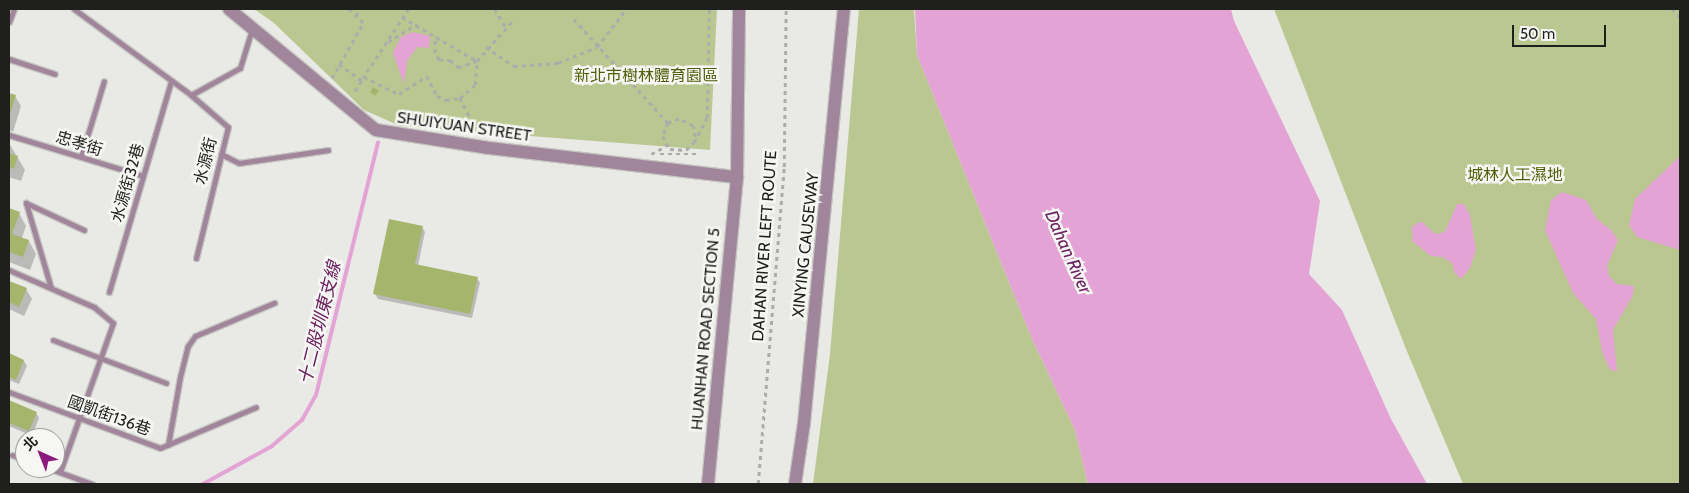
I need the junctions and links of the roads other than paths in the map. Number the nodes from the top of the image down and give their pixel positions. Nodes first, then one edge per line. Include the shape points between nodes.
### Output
1 (14, 9) edge
2 (74, 9) edge
3 (229, 9) edge
4 (739, 9) edge
5 (844, 9) edge
6 (9, 22) edge
7 (253, 27) junction
8 (9, 58) edge
9 (55, 74) dead end
10 (104, 81) dead end
11 (171, 81) junction
12 (191, 95) junction
13 (9, 135) edge
14 (328, 150) dead end
15 (221, 154) junction
16 (81, 157) junction
17 (143, 176) junction
18 (737, 177) junction
19 (84, 230) dead end
20 (196, 258) dead end
21 (9, 270) edge
22 (51, 288) junction
23 (109, 292) dead end
24 (274, 303) dead end
25 (53, 340) dead end
26 (100, 358) junction
27 (166, 384) dead end
28 (9, 392) edge
29 (256, 407) dead end
30 (78, 419) junction
31 (168, 444) junction
32 (12, 455) dead end
33 (15, 456) edge
34 (65, 457) edge
35 (65, 474) edge
36 (92, 484) edge
37 (708, 484) edge
38 (795, 484) edge

1 - 6 lane
2 - 11 lane
3 - 7 street, SHUIYUAN STREET
4 - 18 street, HUANHAN ROAD SECTION 5
5 - 38 street, XINYING CAUSEWAY via 804,422
7 - 12 lane via 240,68
7 - 18 street, SHUIYUAN STREET via 376,130 489,148
8 - 9 lane
10 - 16 lane
11 - 12 lane
11 - 17 lane, 水源街32巷
12 - 15 lane, 水源街 via 228,127
13 - 16 lane, 忠孝街
14 - 15 lane via 239,163
15 - 20 lane, 水源街
16 - 17 lane, 忠孝街
17 - 23 lane, 水源街32巷
18 - 37 street, HUANHAN ROAD SECTION 5
19 - 22 lane via 26,203
21 - 22 lane
22 - 26 lane via 94,307 113,323
24 - 31 lane via 195,336 188,346 182,369
25 - 26 lane
26 - 27 lane
26 - 30 lane
28 - 30 lane, 國凱街136巷
29 - 31 lane, 國凱街136巷
30 - 31 lane, 國凱街136巷 via 160,448
30 - 34 lane
32 - 33 lane
35 - 36 lane

